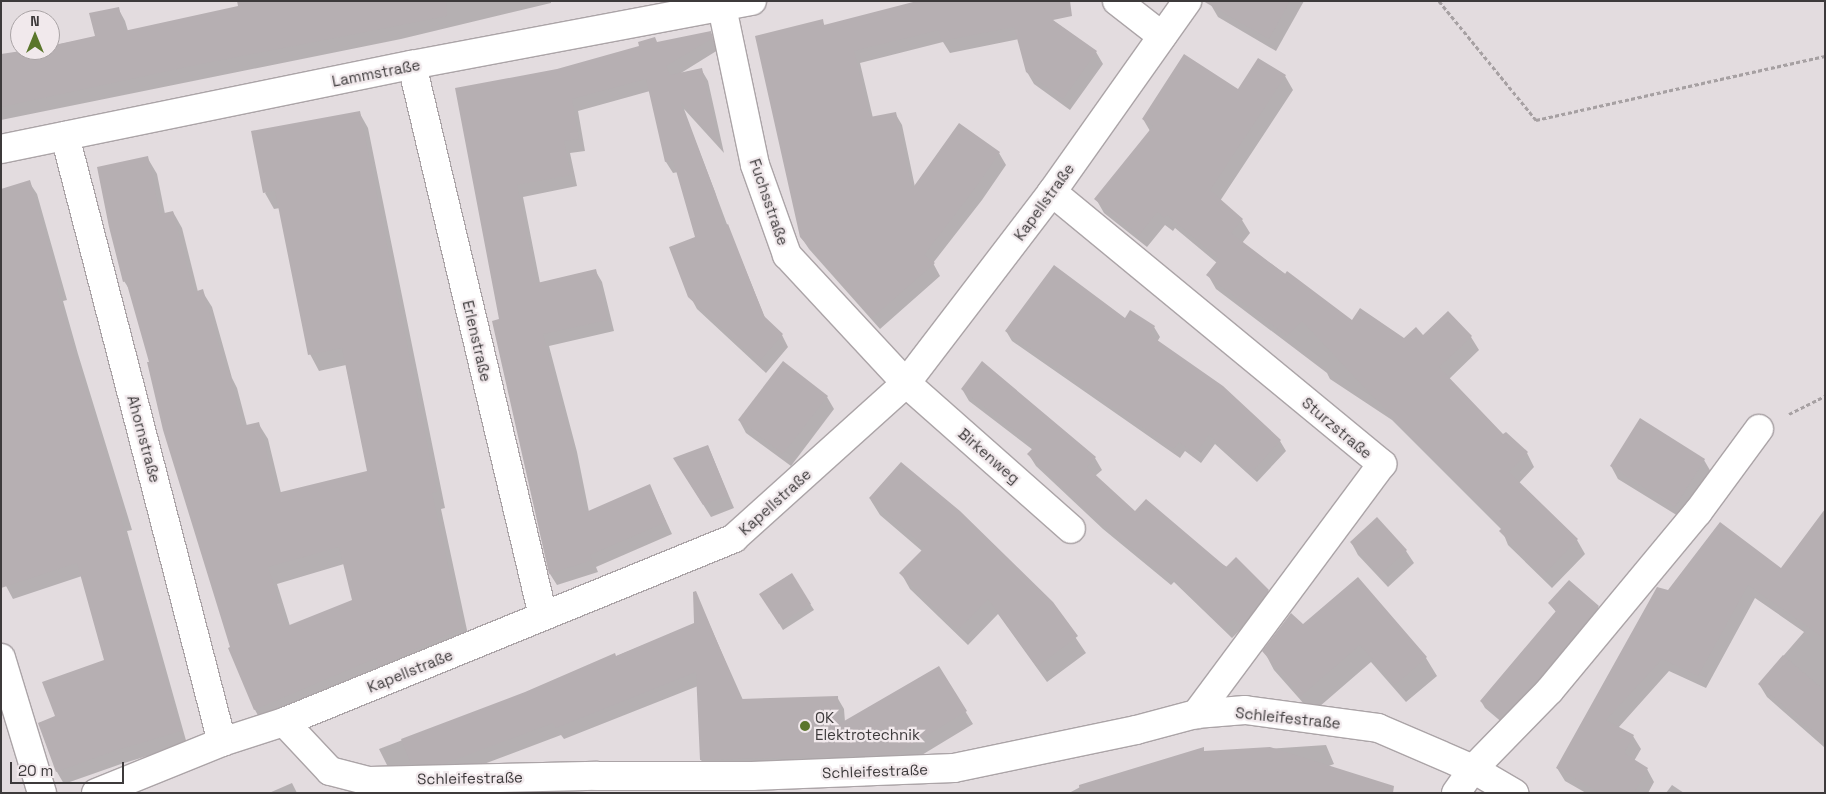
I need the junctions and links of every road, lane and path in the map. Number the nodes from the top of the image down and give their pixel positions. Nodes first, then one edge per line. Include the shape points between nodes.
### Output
1 (752, 1) edge
2 (1117, 1) edge
3 (1187, 1) edge
4 (1439, 1) edge
5 (722, 7) junction
6 (1162, 36) junction
7 (1825, 56) edge
8 (412, 65) junction
9 (64, 136) junction
10 (1, 149) edge
11 (1052, 192) junction
12 (906, 383) junction
13 (1825, 396) edge
14 (1759, 428) joint
15 (1071, 529) dead end
16 (543, 616) junction
17 (1, 658) edge
18 (1196, 714) junction
19 (284, 722) junction
20 (222, 742) junction
21 (1472, 769) junction
22 (752, 776) junction
23 (42, 793) edge
24 (96, 793) edge
25 (728, 793) edge
26 (1456, 793) edge
27 (1514, 793) edge

1 - 5 street, Lammstraße
2 - 6 street
3 - 6 street, Kapellstraße
4 - 7 path via 1536,120
5 - 8 street, Lammstraße
5 - 12 street, Fuchsstraße via 755,165 787,255
6 - 11 street, Kapellstraße
8 - 9 street, Lammstraße
8 - 16 street, Erlenstraße
9 - 10 street, Lammstraße
9 - 20 street, Ahornstraße
11 - 12 street, Kapellstraße
11 - 18 street, Sturzstraße via 1382,464
12 - 15 street, Birkenweg
12 - 16 street, Kapellstraße via 734,538
13 - 14 path
14 - 21 street via 1698,512 1550,690
16 - 19 street, Kapellstraße
17 - 23 street
18 - 21 street, Schleifestraße via 1245,710 1378,728
18 - 22 street, Schleifestraße via 1136,730 954,768
19 - 20 street, Kapellstraße
19 - 22 street, Schleifestraße via 330,771 369,781
20 - 24 street, Kapellstraße
21 - 26 street
21 - 27 street, Schleifestraße
22 - 25 street

